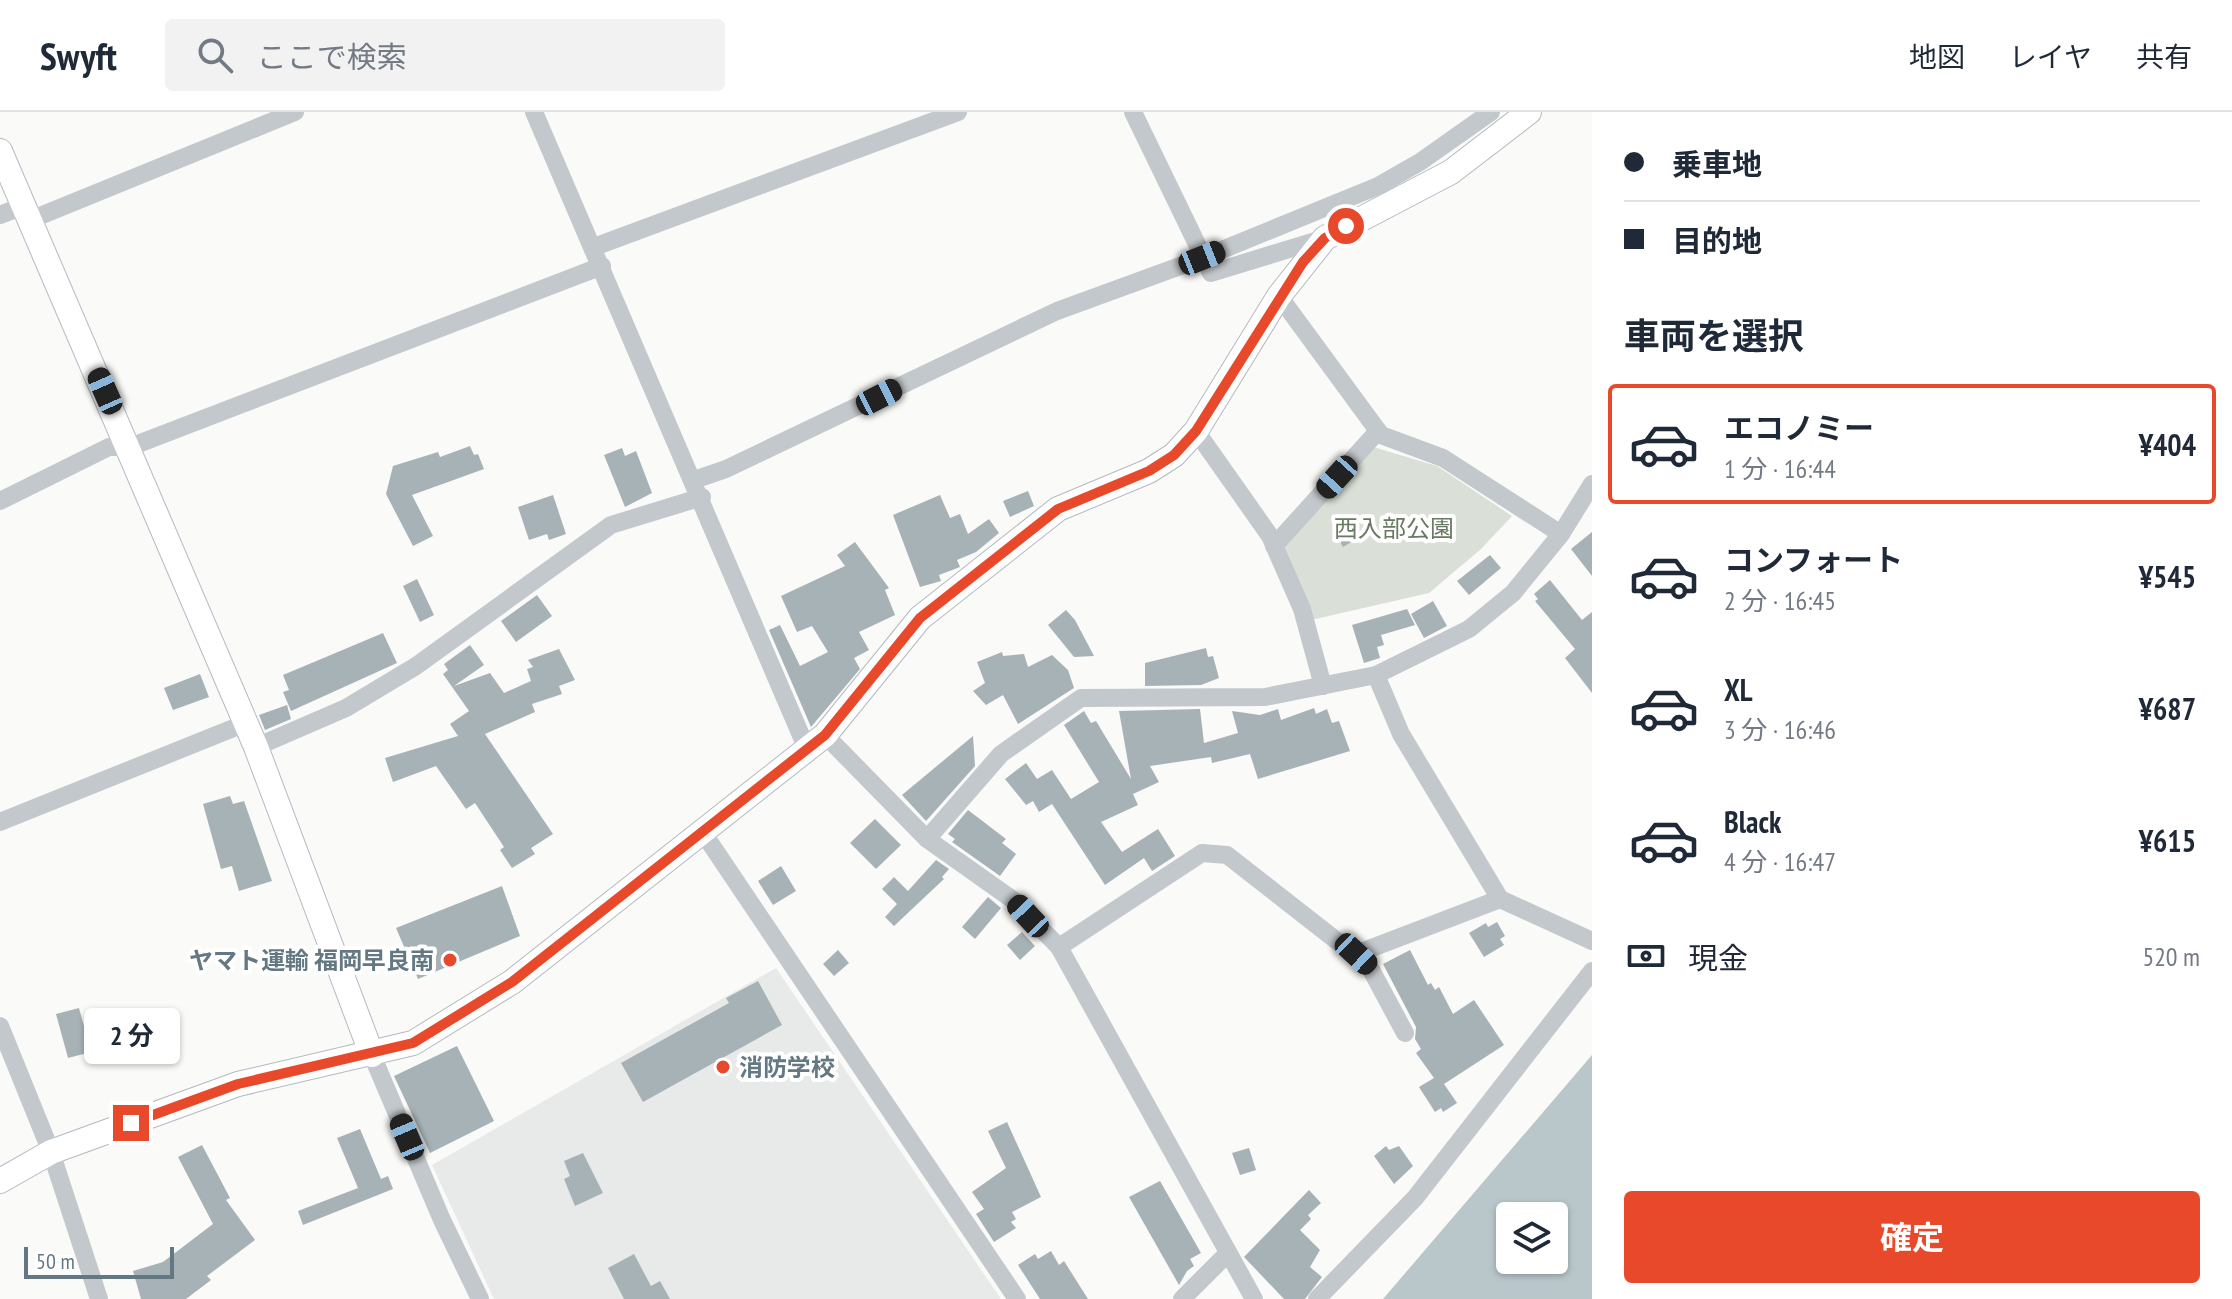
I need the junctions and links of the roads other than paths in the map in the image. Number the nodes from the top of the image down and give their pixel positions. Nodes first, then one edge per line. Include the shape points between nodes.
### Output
1 (295, 112) edge
2 (534, 112) edge
3 (958, 112) edge
4 (1133, 112) edge
5 (1491, 112) edge
6 (1529, 112) edge
7 (0, 151) edge
8 (27, 213) junction
9 (0, 215) edge
10 (1325, 238) junction
11 (594, 247) junction
12 (1202, 258) junction
13 (602, 266) junction
14 (1279, 296) junction
15 (1196, 431) junction
16 (1378, 431) junction
17 (130, 447) junction
18 (1592, 484) edge
19 (698, 489) junction
20 (0, 501) edge
21 (1561, 534) junction
22 (1274, 546) junction
23 (1376, 675) junction
24 (1323, 686) junction
25 (246, 723) junction
26 (816, 741) junction
27 (256, 747) junction
28 (0, 822) edge
29 (702, 831) junction
30 (927, 839) junction
31 (1500, 899) junction
32 (1592, 941) edge
33 (1059, 947) junction
34 (1356, 954) junction
35 (1592, 971) edge
36 (0, 1026) edge
37 (1405, 1033) dead end
38 (372, 1055) junction
39 (51, 1152) junction
40 (0, 1181) edge
41 (1228, 1253) junction
42 (99, 1299) edge
43 (480, 1299) edge
44 (1017, 1299) edge
45 (1182, 1299) edge
46 (1254, 1299) edge
47 (1317, 1299) edge

1 - 8 street
2 - 11 street
3 - 11 street
4 - 12 street
5 - 12 street via 1378,186
6 - 10 street via 1451,172
7 - 8 street
8 - 9 street
8 - 17 street
10 - 12 street via 1211,273
10 - 14 street
11 - 13 street
12 - 19 street via 1057,311 739,462
13 - 17 street
13 - 19 street
14 - 15 street
14 - 16 street
15 - 22 street
15 - 26 street via 1174,455 1149,471 1058,509 920,618
16 - 21 street via 1443,458
16 - 22 street
17 - 20 street via 109,447
17 - 25 street
18 - 21 street
19 - 26 street
19 - 27 street via 611,525 416,666 346,708
21 - 23 street via 1513,593 1469,629
22 - 24 street via 1302,609
23 - 24 street
23 - 31 street via 1401,734
24 - 30 street via 1265,697 1081,698 1001,754
25 - 27 street
25 - 28 street
26 - 29 street
26 - 30 street
27 - 38 street
29 - 38 street via 512,982 413,1043
29 - 44 street
30 - 33 street via 1013,900
31 - 32 street
31 - 34 street
33 - 34 street via 1202,853 1227,855
33 - 41 street
34 - 37 street via 1369,966
35 - 47 street via 1415,1198
36 - 39 street
38 - 39 street via 238,1084
38 - 43 street
39 - 40 street
39 - 42 street
41 - 45 street
41 - 46 street

